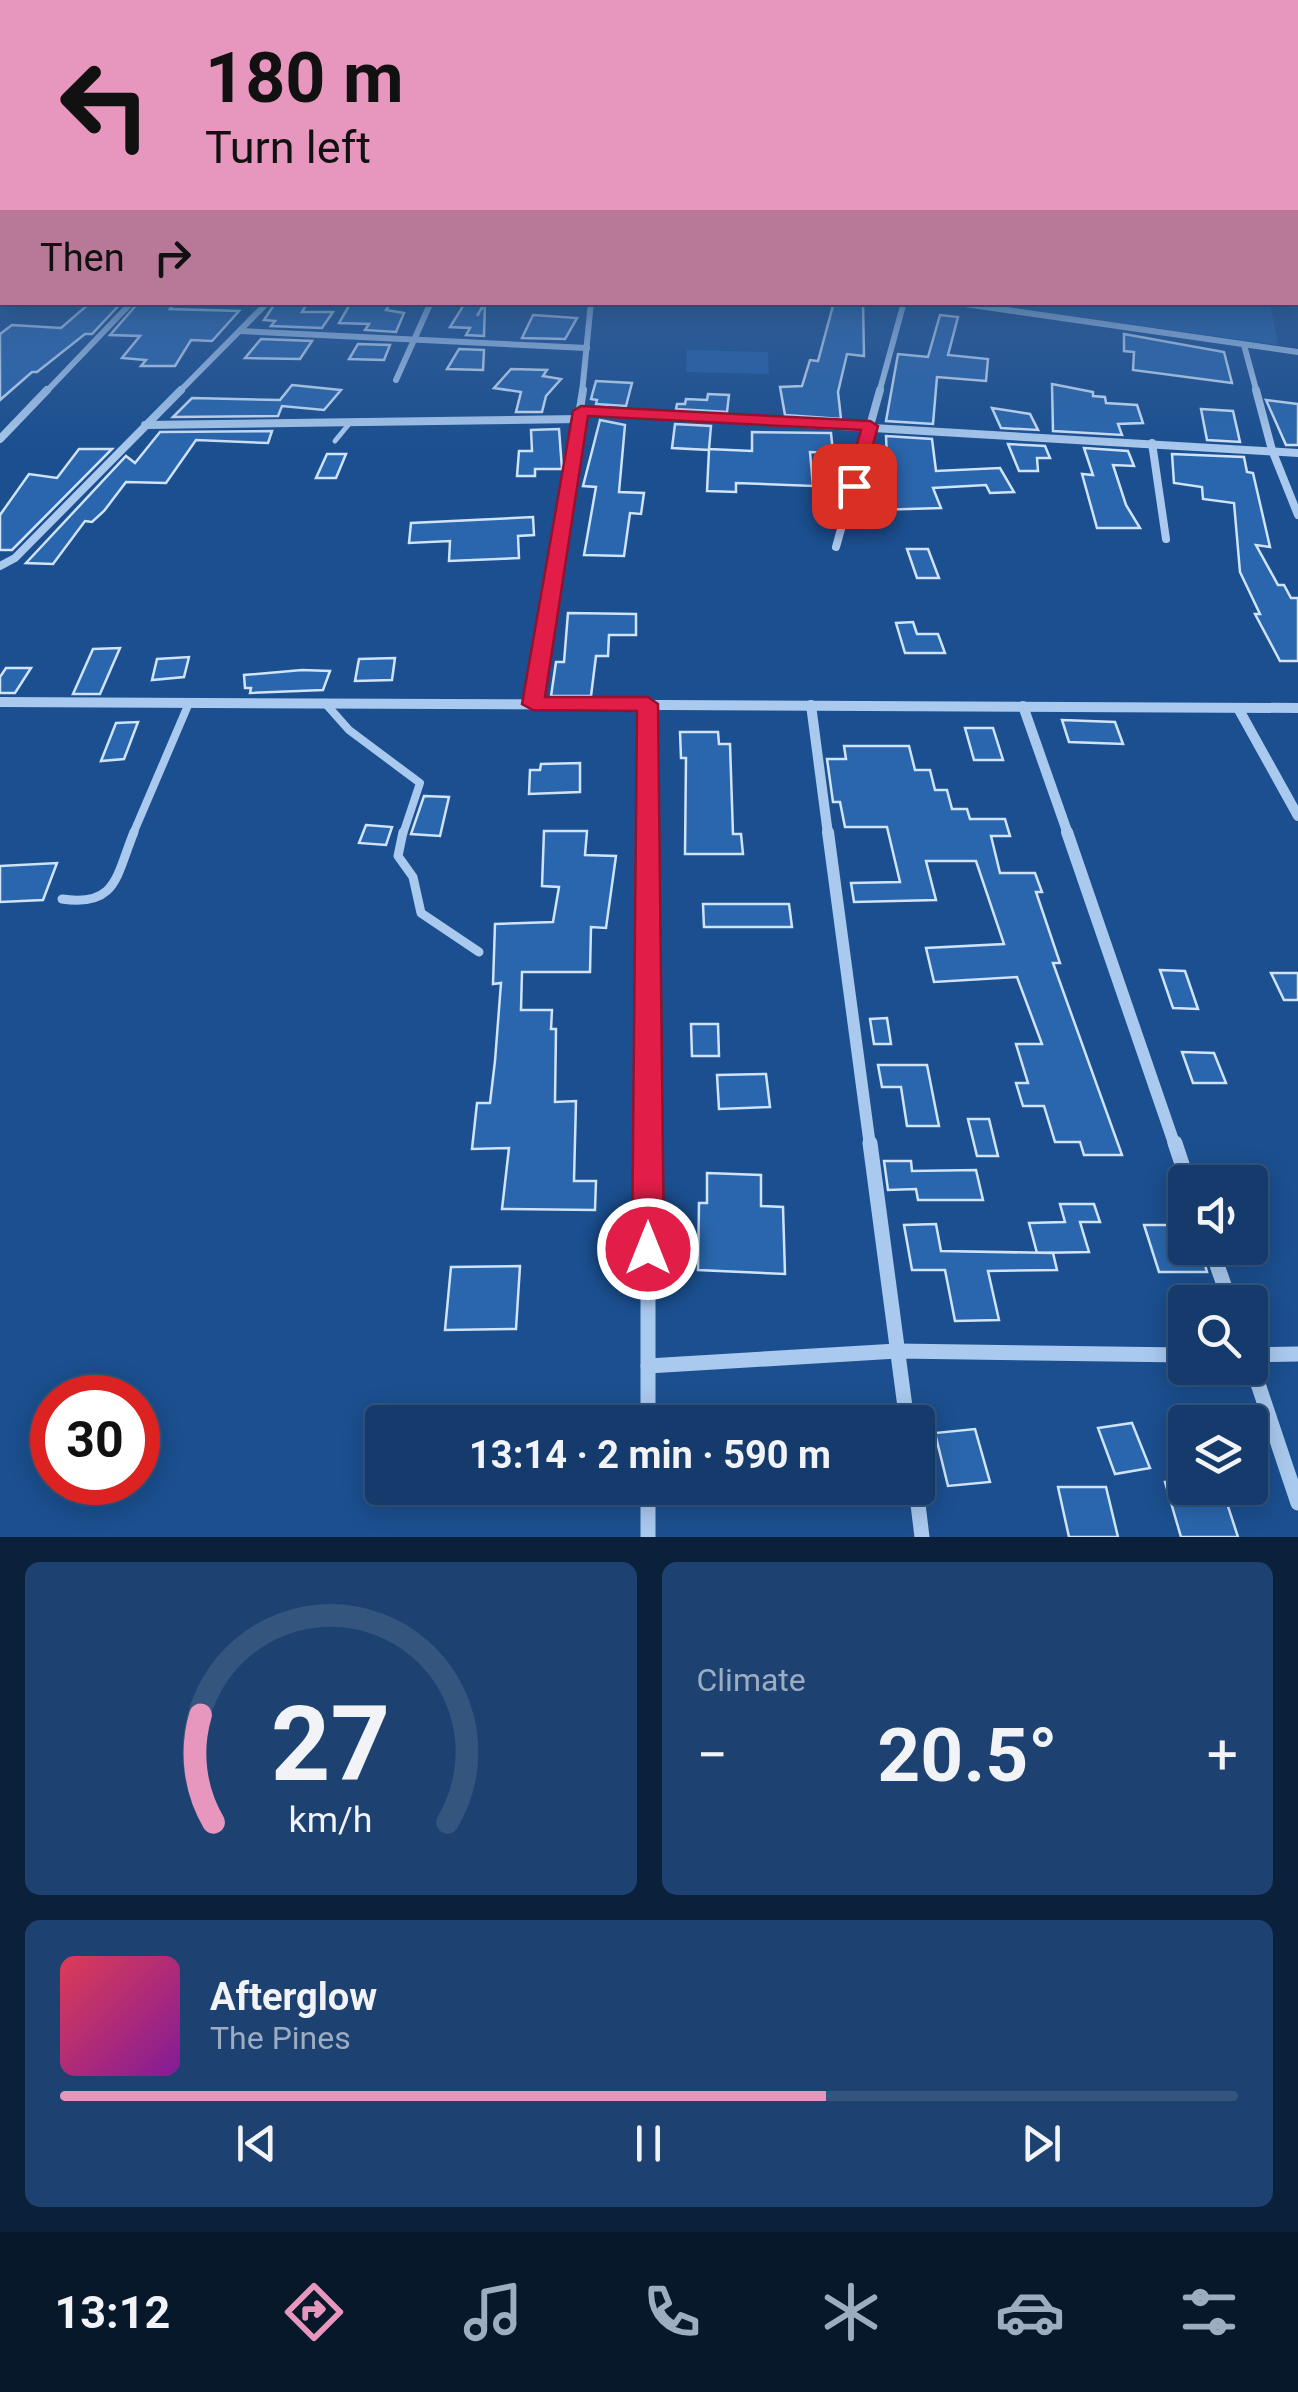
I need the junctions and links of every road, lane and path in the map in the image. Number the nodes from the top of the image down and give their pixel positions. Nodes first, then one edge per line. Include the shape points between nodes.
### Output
1 (126, 309) edge
2 (262, 309) edge
3 (429, 309) edge
4 (590, 309) edge
5 (902, 309) edge
6 (997, 309) edge
7 (240, 331) junction
8 (414, 340) junction
9 (1244, 345) junction
10 (587, 348) junction
11 (1298, 352) edge
12 (396, 380) dead end
13 (581, 415) junction
14 (146, 424) junction
15 (349, 424) junction
16 (870, 426) junction
17 (0, 440) edge
18 (336, 441) dead end
19 (1152, 443) junction
20 (1272, 450) junction
21 (1298, 453) edge
22 (1298, 514) edge
23 (1166, 539) dead end
24 (836, 547) dead end
25 (0, 566) edge
26 (0, 702) edge
27 (189, 703) junction
28 (325, 703) junction
29 (533, 704) junction
30 (648, 704) junction
31 (811, 705) junction
32 (1023, 706) junction
33 (1238, 708) junction
34 (1298, 708) edge
35 (1298, 816) edge
36 (62, 900) dead end
37 (479, 952) dead end
38 (1182, 1165) edge
39 (898, 1352) junction
40 (1168, 1354) edge
41 (1298, 1354) edge
42 (1268, 1356) edge
43 (648, 1366) junction
44 (1259, 1385) edge
45 (648, 1405) edge
46 (905, 1405) edge
47 (1298, 1503) edge
48 (648, 1505) edge
49 (918, 1505) edge
50 (648, 1537) edge
51 (922, 1537) edge

1 - 17 street
2 - 7 street
3 - 8 street
4 - 10 street
5 - 16 street
6 - 9 street
7 - 8 street
7 - 14 street
8 - 10 street
8 - 12 street
9 - 11 street
9 - 20 street
10 - 13 street
13 - 15 street
13 - 16 street
13 - 29 street
14 - 15 street
14 - 25 street
15 - 18 lane
16 - 19 street
16 - 24 street
19 - 20 street
19 - 23 street
20 - 21 street
20 - 22 street
26 - 27 street
27 - 28 street
27 - 36 lane via 110,892 91,902
28 - 29 street
28 - 37 lane via 420,784 398,856 413,877 421,913
29 - 30 street
30 - 31 street
30 - 43 street
31 - 32 street
31 - 39 street
32 - 33 street
32 - 38 street
33 - 34 street
33 - 35 street
39 - 40 street
39 - 43 street
39 - 46 street
41 - 42 street
43 - 45 street
44 - 47 street
48 - 50 street
49 - 51 street

